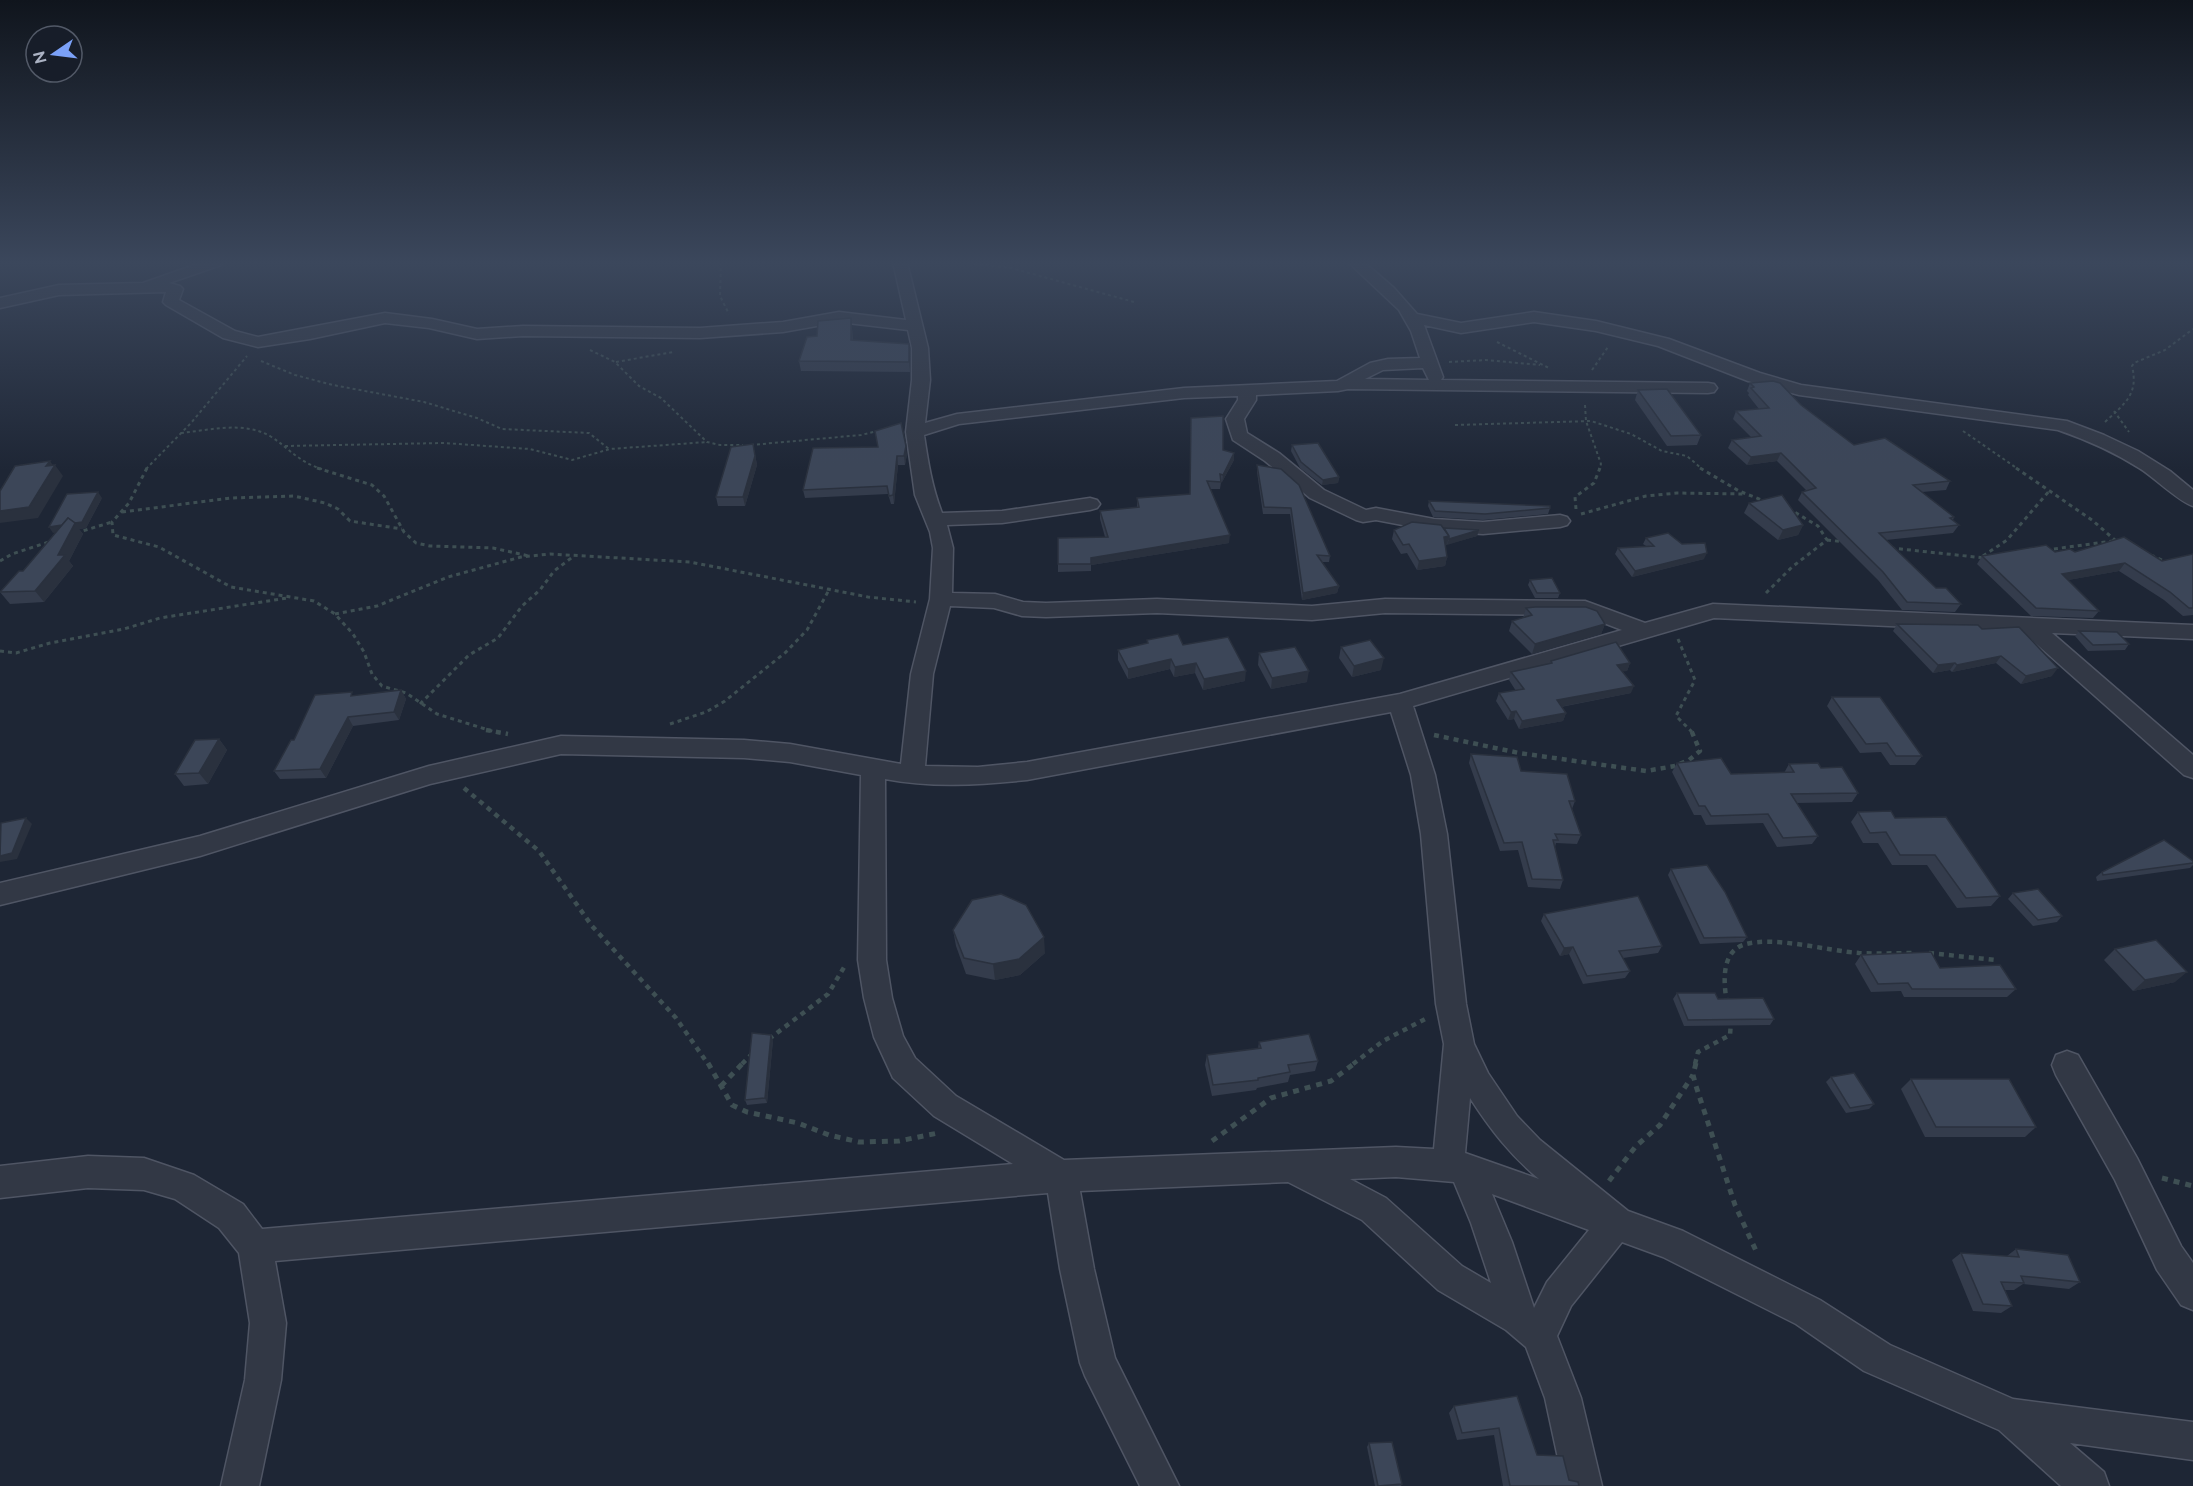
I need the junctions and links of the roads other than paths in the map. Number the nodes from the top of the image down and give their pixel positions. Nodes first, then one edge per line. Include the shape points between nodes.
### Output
1 (224, 331) edge
2 (322, 331) edge
3 (461, 331) edge
4 (545, 331) edge
5 (573, 331) edge
6 (704, 331) edge
7 (915, 331) edge
8 (1419, 331) edge
9 (1621, 331) edge
10 (1430, 365) junction
11 (1350, 384) junction
12 (1439, 385) junction
13 (1247, 388) junction
14 (1708, 388) dead end
15 (916, 427) junction
16 (2193, 500) edge
17 (1090, 504) dead end
18 (935, 519) junction
19 (1560, 521) dead end
20 (941, 599) junction
21 (2029, 625) junction
22 (1644, 631) junction
23 (2193, 632) edge
24 (1400, 702) junction
25 (873, 768) junction
26 (2193, 769) edge
27 (912, 775) junction
28 (0, 894) edge
29 (1459, 1044) junction
30 (2067, 1065) dead end
31 (1292, 1166) junction
32 (1456, 1166) junction
33 (1061, 1176) junction
34 (0, 1182) edge
35 (1604, 1213) junction
36 (255, 1246) junction
37 (2193, 1293) edge
38 (1528, 1327) junction
39 (2012, 1417) junction
40 (2193, 1442) edge
41 (240, 1486) edge
42 (1160, 1486) edge
43 (1583, 1486) edge
44 (2090, 1486) edge

1 - 2 street via 258,342
3 - 4 street
5 - 6 street
7 - 15 street via 921,364
8 - 10 street
9 - 16 street via 1799,390 2061,425 2139,458
10 - 11 street via 1374,367
10 - 12 street
11 - 12 street
11 - 13 street
12 - 14 street
13 - 15 street via 957,418
13 - 19 street via 1247,400 1235,419 1239,436 1317,494 1363,516 1376,514 1434,525 1483,528
15 - 18 street via 920,472
17 - 18 street via 1002,517
18 - 20 street via 943,549
20 - 22 street via 995,601 1022,609 1046,610 1157,606 1312,613 1385,606 1585,608
20 - 27 street via 922,674
21 - 22 street via 1713,611
21 - 23 street
21 - 26 street
22 - 24 street
24 - 27 street via 1027,771 978,776
24 - 29 street via 1423,775 1434,834 1451,1004
25 - 27 street
25 - 28 street via 744,749 561,745 443,771 200,846
25 - 33 street via 872,960 889,1037 904,1068 945,1106
29 - 32 street
29 - 35 street via 1477,1083 1506,1126
30 - 37 street via 2126,1169 2169,1258
31 - 32 street via 1396,1162
31 - 33 street
31 - 38 street via 1374,1209 1450,1278
32 - 35 street
32 - 38 street via 1492,1231
33 - 36 street
33 - 42 street via 1098,1363
34 - 36 street via 88,1172 144,1174 183,1186 231,1216
35 - 38 street via 1559,1294
35 - 39 street via 1758,1285 1808,1312 1877,1358
36 - 41 street via 268,1323 263,1380
38 - 43 street via 1563,1398
39 - 40 street
39 - 44 street

